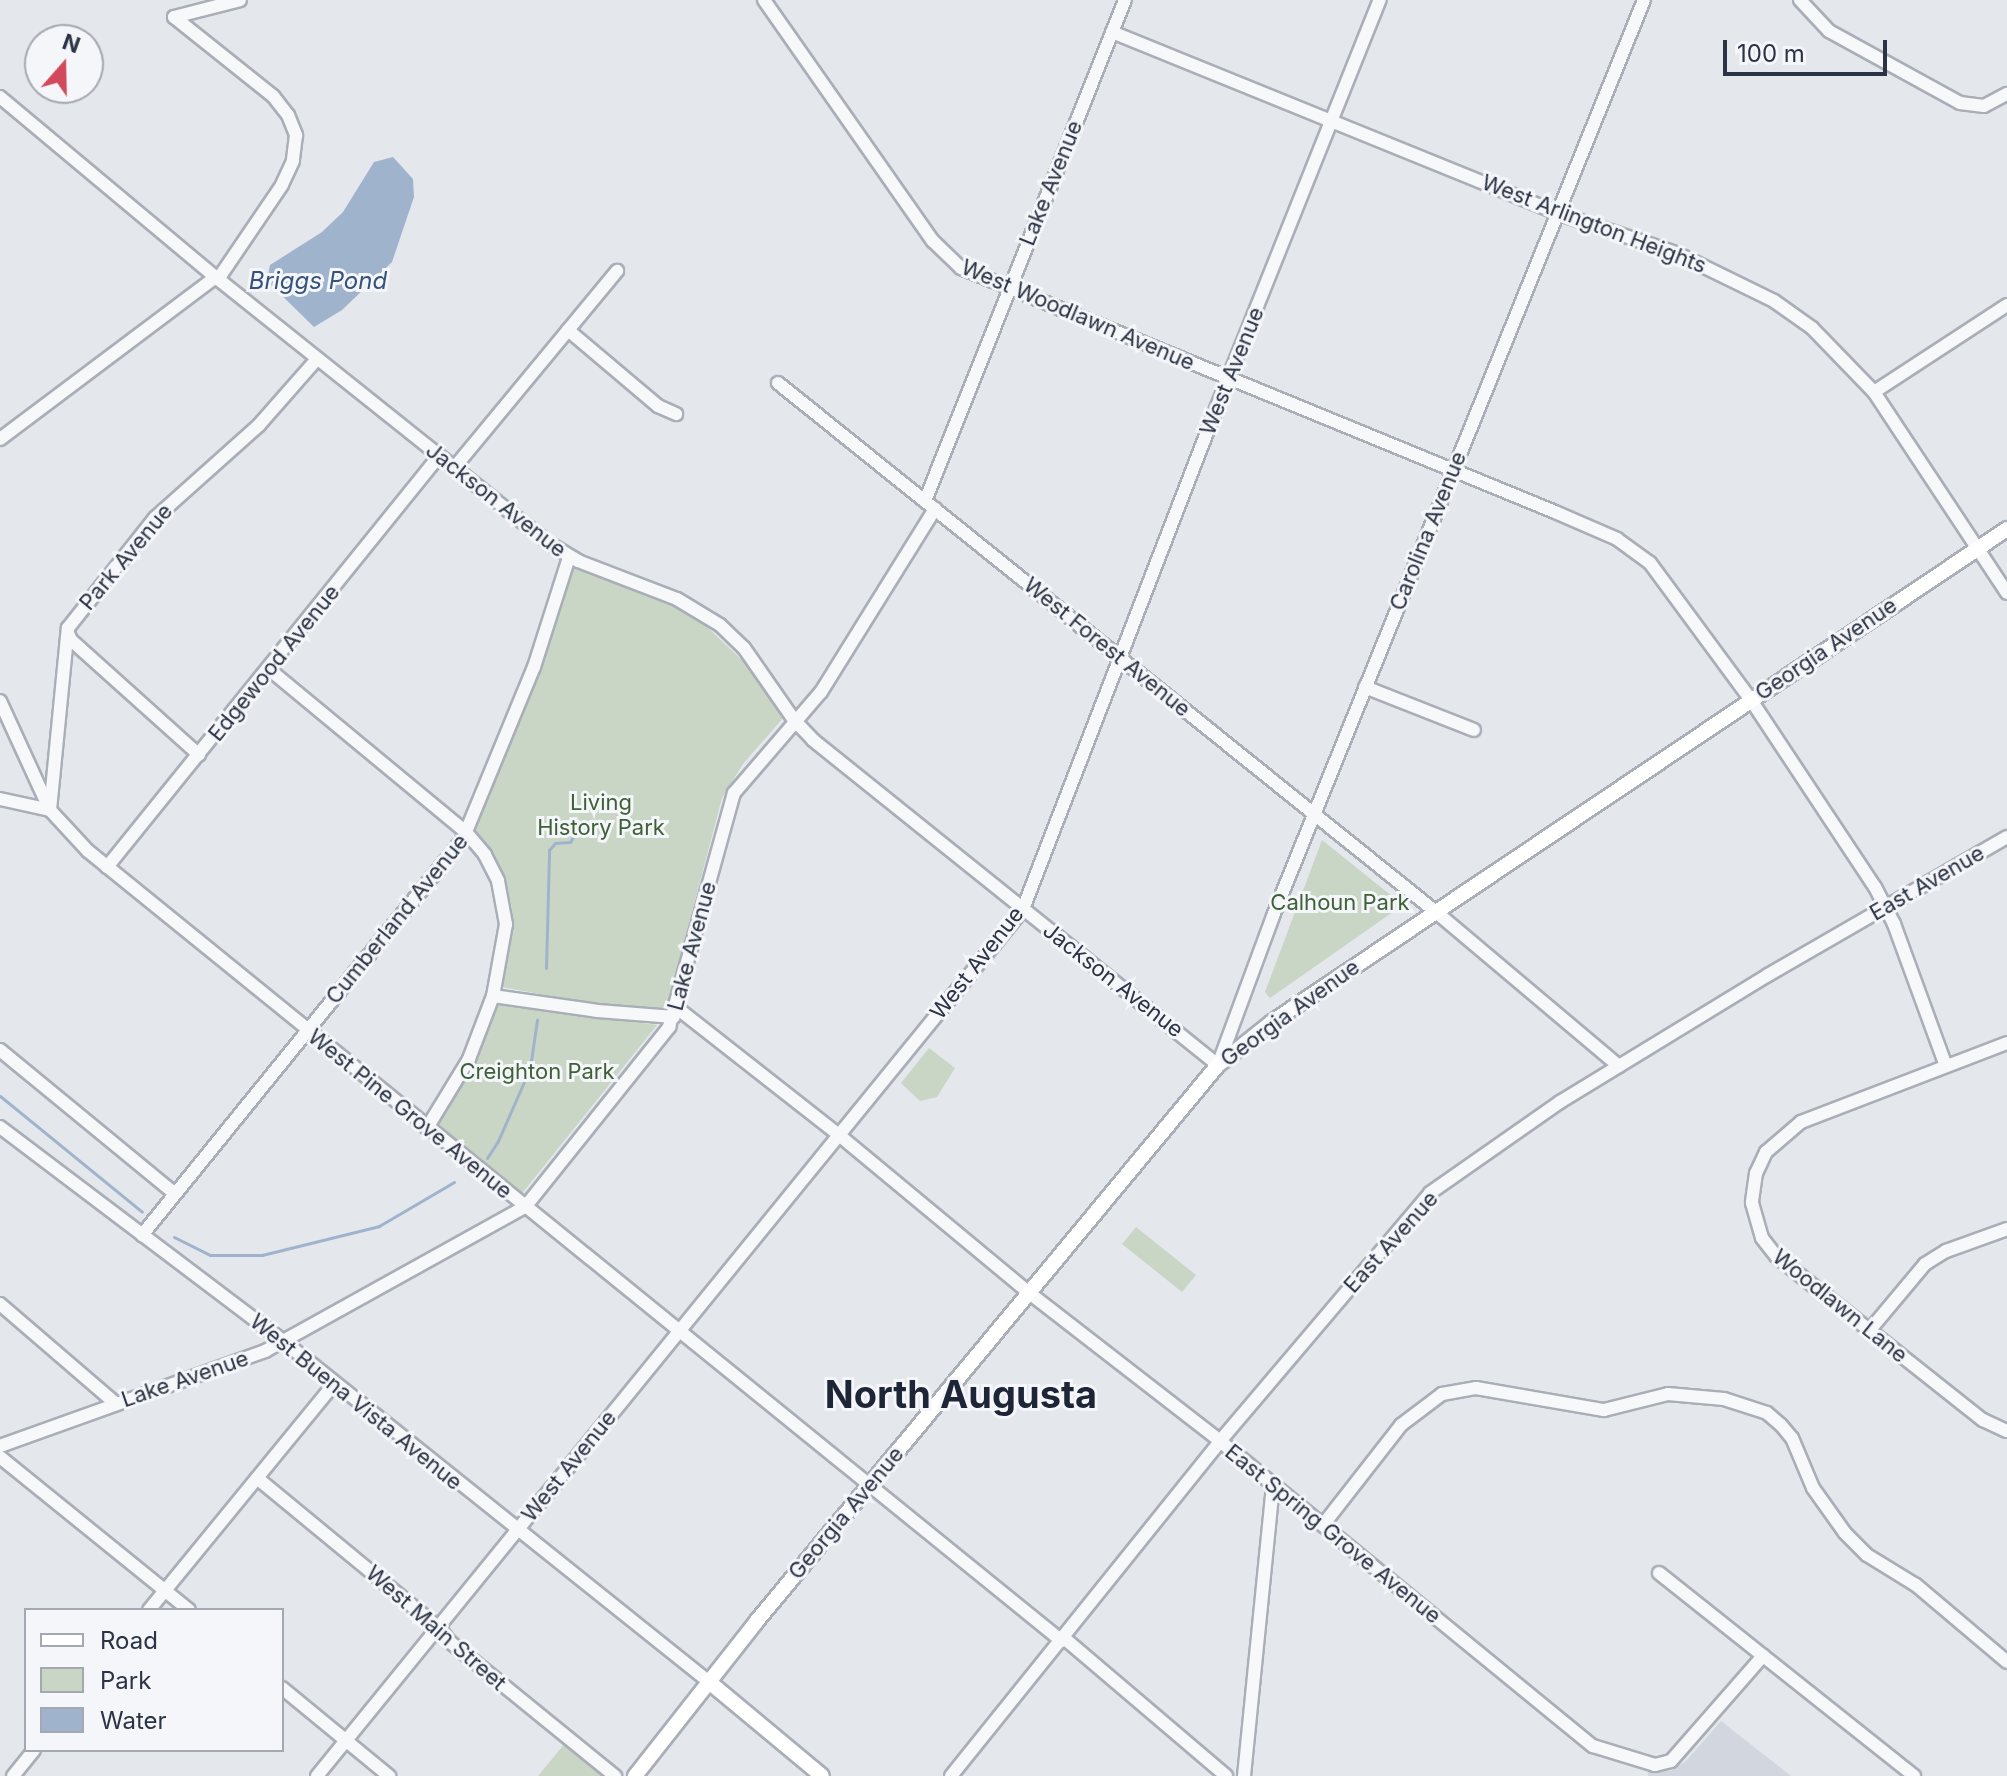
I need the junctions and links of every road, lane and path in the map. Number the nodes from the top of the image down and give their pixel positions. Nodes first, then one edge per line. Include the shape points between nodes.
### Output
1 (240, 0) edge
2 (764, 0) edge
3 (1125, 0) edge
4 (1380, 0) edge
5 (1644, 0) edge
6 (1800, 0) edge
7 (1112, 32) junction
8 (2007, 94) edge
9 (0, 97) edge
10 (1331, 123) junction
11 (1557, 213) junction
12 (617, 271) dead end
13 (217, 278) junction
14 (1009, 289) junction
15 (2007, 305) edge
16 (568, 330) junction
17 (317, 359) junction
18 (1228, 379) junction
19 (778, 383) dead end
20 (1874, 392) junction
21 (676, 414) dead end
22 (0, 439) edge
23 (439, 456) junction
24 (454, 468) junction
25 (1453, 471) junction
26 (930, 505) junction
27 (2007, 529) edge
28 (1978, 548) junction
29 (569, 557) junction
30 (2007, 593) edge
31 (68, 633) junction
32 (1121, 658) junction
33 (270, 670) junction
34 (1365, 687) junction
35 (1751, 700) junction
36 (0, 701) edge
37 (794, 720) junction
38 (1474, 730) dead end
39 (199, 755) junction
40 (0, 799) edge
41 (50, 810) junction
42 (1315, 815) junction
43 (466, 832) junction
44 (2007, 837) edge
45 (107, 867) junction
46 (1886, 907) junction
47 (1023, 909) junction
48 (1436, 912) junction
49 (493, 996) junction
50 (675, 1013) junction
51 (307, 1030) junction
52 (2007, 1043) edge
53 (0, 1050) edge
54 (1218, 1065) junction
55 (1619, 1066) junction
56 (1946, 1066) junction
57 (0, 1127) edge
58 (427, 1128) junction
59 (839, 1135) junction
60 (174, 1193) junction
61 (525, 1207) junction
62 (2007, 1229) edge
63 (142, 1235) junction
64 (1028, 1292) junction
65 (0, 1304) edge
66 (1869, 1331) junction
67 (678, 1332) junction
68 (283, 1341) junction
69 (335, 1383) junction
70 (115, 1403) junction
71 (2007, 1431) edge
72 (1220, 1441) junction
73 (0, 1446) edge
74 (0, 1457) edge
75 (257, 1478) junction
76 (1273, 1485) junction
77 (869, 1487) junction
78 (1323, 1525) junction
79 (517, 1531) junction
80 (1659, 1573) dead end
81 (165, 1590) junction
82 (151, 1608) edge
83 (187, 1608) edge
84 (439, 1628) junction
85 (1063, 1639) junction
86 (1763, 1656) junction
87 (2007, 1662) edge
88 (708, 1681) junction
89 (284, 1690) edge
90 (345, 1739) junction
91 (32, 1752) edge
92 (13, 1776) edge
93 (317, 1776) edge
94 (389, 1776) edge
95 (615, 1776) edge
96 (635, 1776) edge
97 (822, 1776) edge
98 (951, 1776) edge
99 (1226, 1776) edge
100 (1244, 1776) edge
101 (1914, 1776) edge

1 - 13 street via 174,17 273,96 293,126 295,149 282,185
2 - 14 street, West Woodlawn Avenue via 933,241 961,268
3 - 7 street, Lake Avenue
4 - 10 street, West Avenue
5 - 11 street, Carolina Avenue
6 - 8 street via 1829,31 1964,105 1984,106
7 - 10 street, West Arlington Heights
7 - 14 street, Lake Avenue
9 - 13 street, Jackson Avenue
10 - 11 street, West Arlington Heights
10 - 18 street, West Avenue
11 - 20 street, West Arlington Heights via 1676,253 1774,301 1812,328
11 - 25 street, Carolina Avenue
12 - 16 street
13 - 17 street, Jackson Avenue
13 - 22 street
14 - 18 street, West Woodlawn Avenue
14 - 26 street, Lake Avenue
15 - 20 street
16 - 21 street via 658,406
16 - 24 street
17 - 23 street, Jackson Avenue
17 - 31 street, Park Avenue via 259,425 155,518
18 - 25 street, West Woodlawn Avenue
18 - 32 street, West Avenue
19 - 26 street, West Forest Avenue
20 - 28 street, West Arlington Heights
23 - 24 street, Jackson Avenue
23 - 33 street, Edgewood Avenue
24 - 29 street, Jackson Avenue
25 - 34 street, Carolina Avenue
25 - 35 street, West Woodlawn Avenue via 1617,539 1640,554 1662,576
26 - 32 street, West Forest Avenue
26 - 37 street, Lake Avenue via 821,692
27 - 28 main road, Georgia Avenue
28 - 30 street, West Arlington Heights
28 - 35 main road, Georgia Avenue
29 - 37 street, Jackson Avenue via 707,615 744,648
29 - 43 street, Cumberland Avenue via 534,667
31 - 39 street
31 - 41 street, Park Avenue
32 - 42 street, West Forest Avenue
32 - 47 street, West Avenue
33 - 39 street, Edgewood Avenue
33 - 43 street
34 - 38 street
34 - 42 street, Carolina Avenue
35 - 46 street, West Woodlawn Avenue
35 - 48 main road, Georgia Avenue
36 - 41 street, West Pine Grove Avenue
37 - 47 street, Jackson Avenue
37 - 50 street, Lake Avenue via 741,782 729,806
39 - 45 street, Edgewood Avenue
40 - 41 street
41 - 45 street, West Pine Grove Avenue
42 - 48 street, West Forest Avenue
42 - 54 street, Carolina Avenue
43 - 49 street via 492,868 505,909 504,951
43 - 51 street, Cumberland Avenue
44 - 46 street, East Avenue
45 - 51 street, West Pine Grove Avenue
46 - 55 street, East Avenue
46 - 56 street, West Woodlawn Avenue
47 - 54 street, Jackson Avenue
47 - 59 street, West Avenue
48 - 54 main road, Georgia Avenue via 1272,1022
48 - 55 street, West Forest Avenue
49 - 50 street via 571,1008
49 - 58 street via 469,1059
50 - 59 street, East Spring Grove Avenue
50 - 61 street, Lake Avenue
51 - 58 street, West Pine Grove Avenue
51 - 60 street, Cumberland Avenue
52 - 56 street, Woodlawn Lane
53 - 60 street
54 - 64 main road, Georgia Avenue
55 - 72 street, East Avenue via 1430,1193
56 - 66 street, Woodlawn Lane via 1783,1134 1766,1152 1753,1184 1754,1215 1762,1238 1777,1257
57 - 63 street, West Buena Vista Avenue
58 - 61 street, West Pine Grove Avenue
59 - 64 street, East Spring Grove Avenue
59 - 67 street, West Avenue
60 - 63 street, Cumberland Avenue
61 - 67 street, West Pine Grove Avenue
61 - 68 street, Lake Avenue
62 - 66 street via 1925,1264
63 - 68 street, West Buena Vista Avenue
64 - 72 street, East Spring Grove Avenue
64 - 77 main road, Georgia Avenue
65 - 70 street
66 - 71 street, Woodlawn Lane via 1983,1420
67 - 77 street, West Pine Grove Avenue
67 - 79 street, West Avenue
68 - 69 street, West Buena Vista Avenue
68 - 70 street, Lake Avenue
69 - 75 street
69 - 79 street, West Buena Vista Avenue
70 - 73 street, Lake Avenue
72 - 76 street, East Spring Grove Avenue
72 - 85 street, East Avenue
74 - 81 street
75 - 81 street
75 - 84 street, West Main Street
76 - 78 street, East Spring Grove Avenue
76 - 100 street
77 - 85 street, West Pine Grove Avenue
77 - 88 main road, Georgia Avenue
78 - 86 street, East Spring Grove Avenue via 1593,1746 1643,1762 1659,1765 1677,1757
78 - 87 street via 1401,1425 1442,1394 1476,1388 1604,1410 1668,1394 1724,1399 1767,1413 1781,1425 1813,1488 1845,1533
79 - 84 street, West Avenue
79 - 88 street, West Buena Vista Avenue
80 - 86 street
81 - 82 street
81 - 83 street
84 - 90 street, West Avenue
84 - 95 street, West Main Street
85 - 98 street, East Avenue
85 - 99 street, West Pine Grove Avenue
86 - 101 street
88 - 96 main road, Georgia Avenue
88 - 97 main road
89 - 90 street
90 - 93 street, West Avenue
90 - 94 street
91 - 92 street

